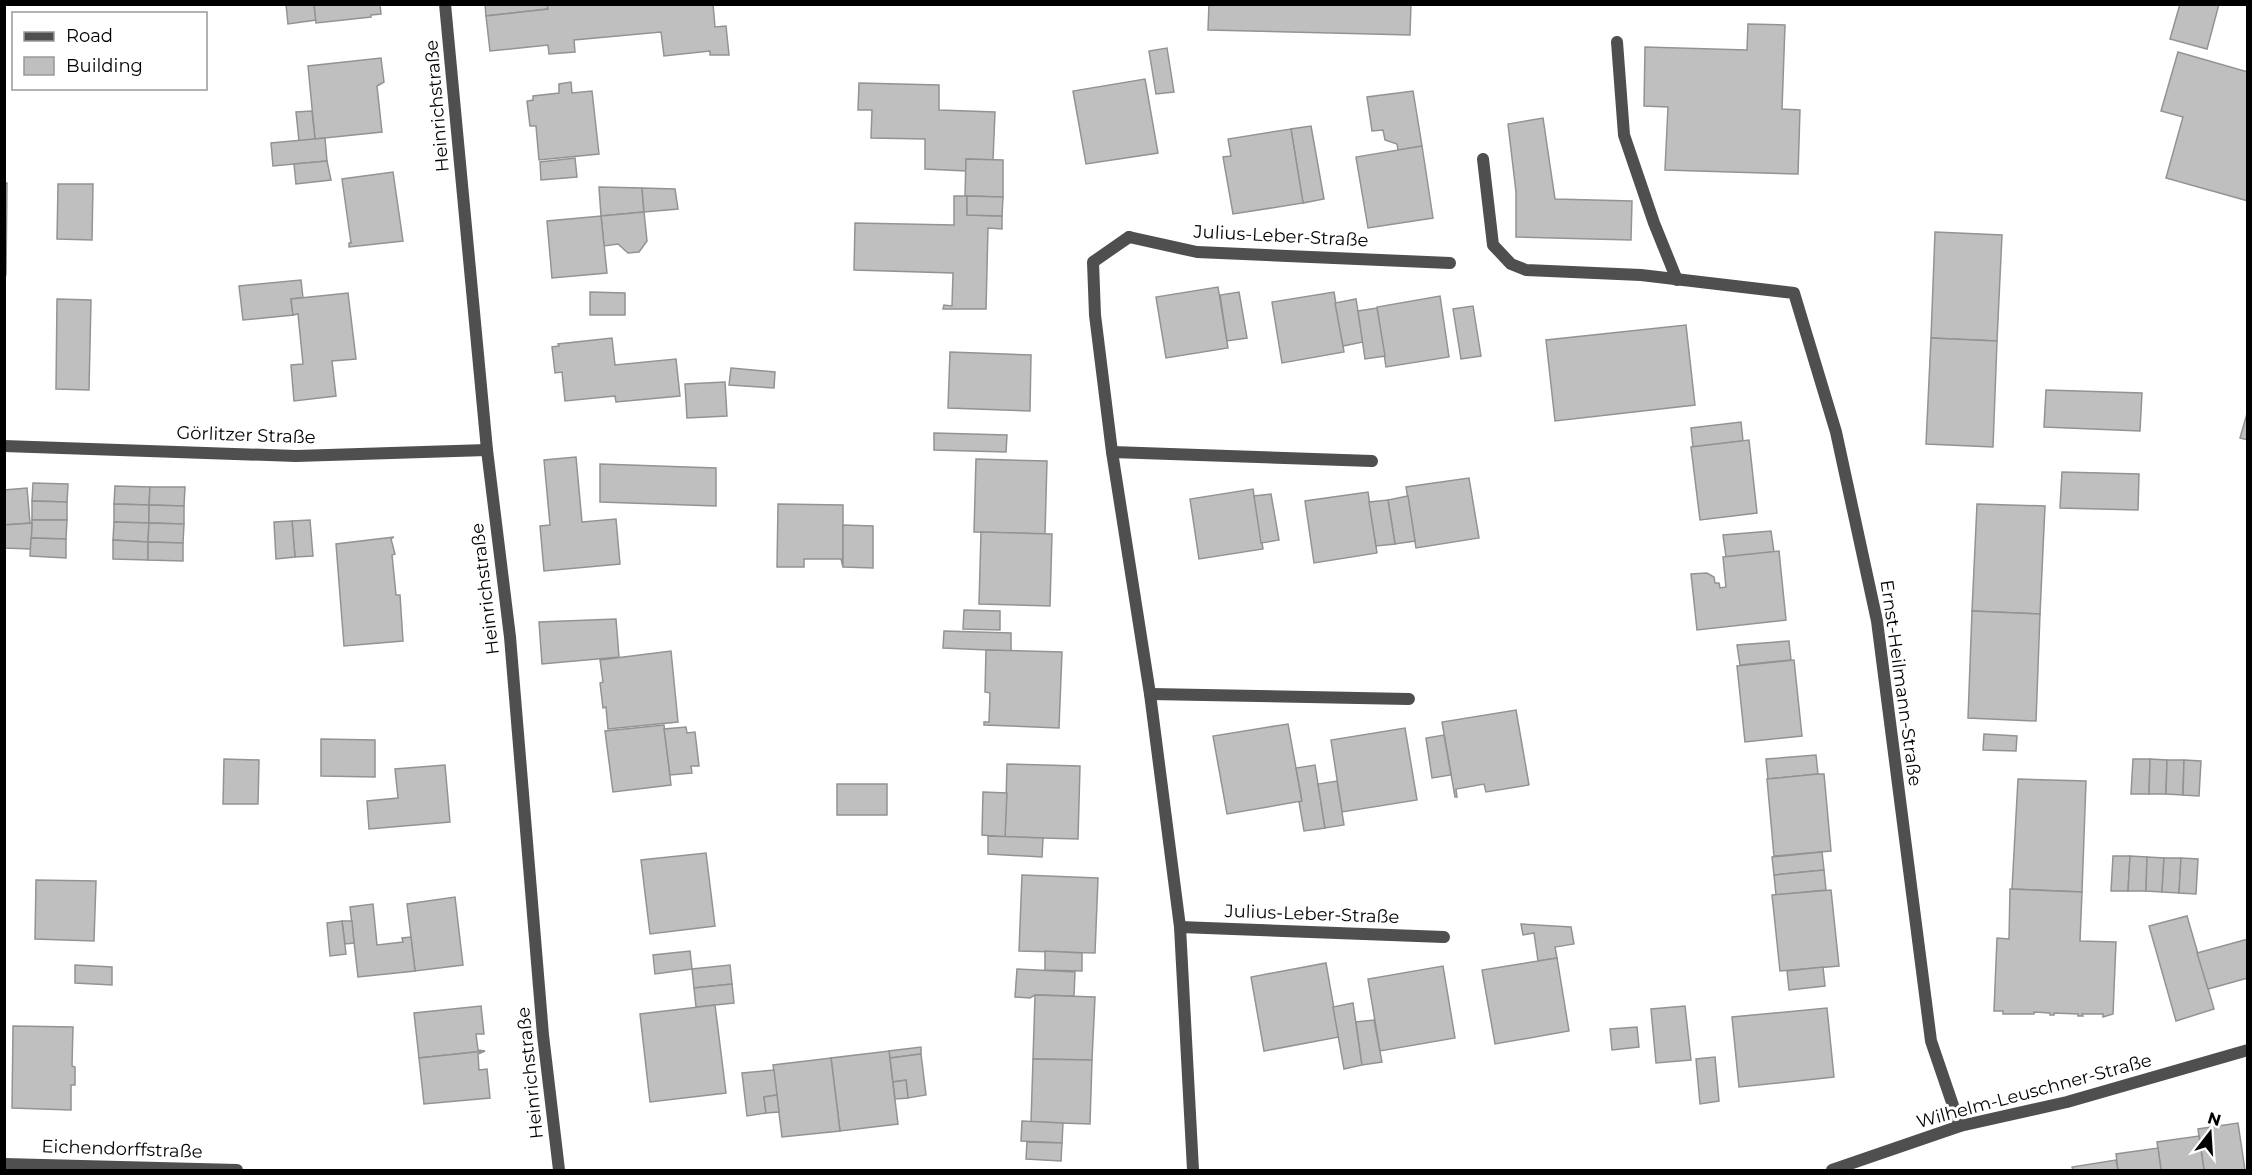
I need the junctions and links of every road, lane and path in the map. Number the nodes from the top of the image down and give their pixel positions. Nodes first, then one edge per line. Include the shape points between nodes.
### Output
1 (445, 4) edge
2 (1617, 42) dead end
3 (1482, 159) dead end
4 (1450, 263) dead end
5 (1677, 280) junction
6 (4, 446) edge
7 (487, 450) junction
8 (1112, 452) junction
9 (1372, 461) dead end
10 (1150, 694) junction
11 (1409, 699) dead end
12 (1180, 927) junction
13 (1444, 937) dead end
14 (2247, 1050) edge
15 (1960, 1126) junction
16 (4, 1164) edge
17 (237, 1170) edge
18 (559, 1170) edge
19 (1193, 1170) edge
20 (1832, 1170) edge

1 - 7 street, Heinrichstraße
2 - 5 street via 1624,135
3 - 5 street, Ernst-Heilmann-Straße via 1493,245 1511,264 1526,270
4 - 8 street, Julius-Leber-Straße via 1197,252 1130,237 1093,262 1095,315
5 - 15 street, Ernst-Heilmann-Straße via 1794,293 1836,432 1877,621 1931,1041
6 - 7 street, Görlitzer Straße via 296,456
7 - 18 street, Heinrichstraße via 510,637 543,1035
8 - 9 street
8 - 10 street, Julius-Leber-Straße
10 - 11 street
10 - 12 street, Julius-Leber-Straße
12 - 13 street, Julius-Leber-Straße
12 - 19 street, Julius-Leber-Straße
14 - 15 street, Wilhelm-Leuschner-Straße via 2067,1102
15 - 20 street, Wilhelm-Leuschner-Straße
16 - 17 street, Eichendorffstraße

